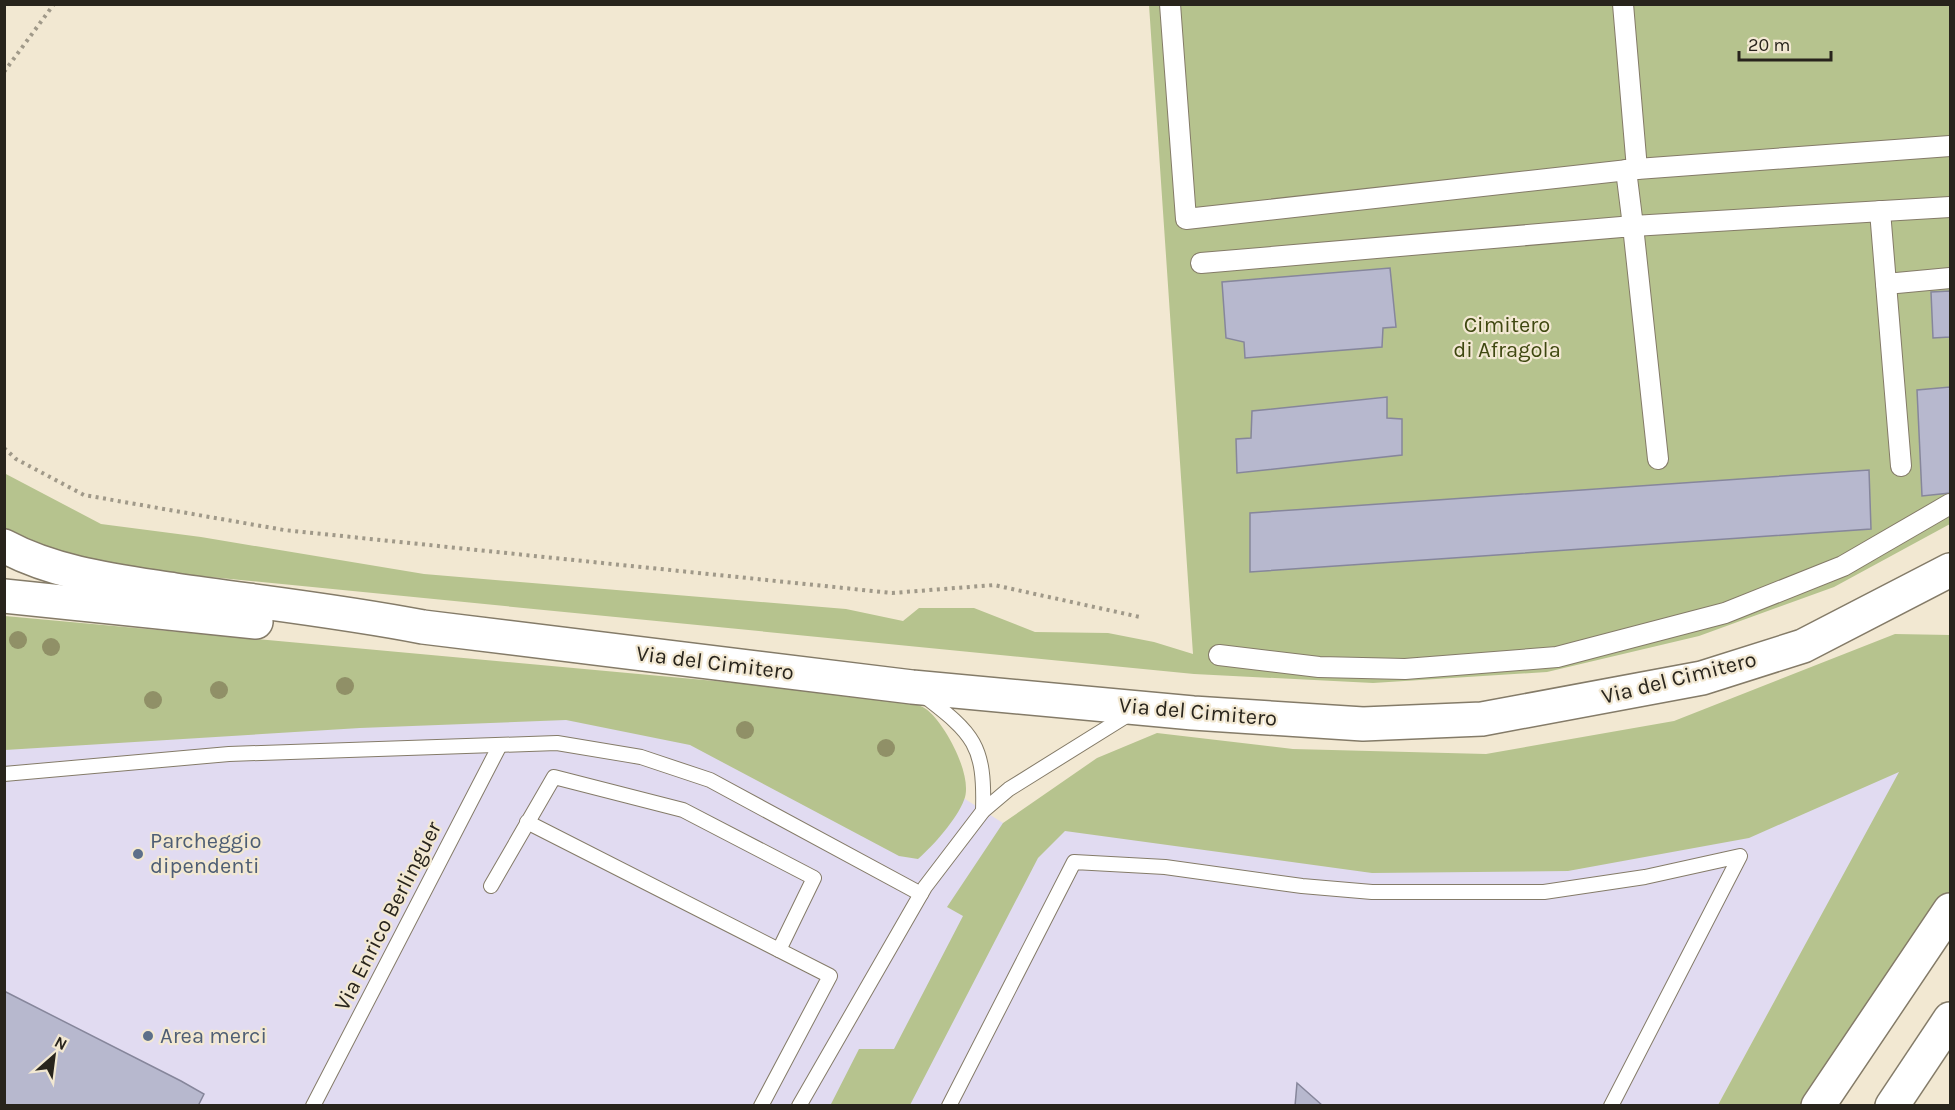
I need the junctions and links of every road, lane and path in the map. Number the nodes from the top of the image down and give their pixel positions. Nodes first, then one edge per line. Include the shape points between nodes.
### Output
1 (54, 4) edge
2 (1170, 4) edge
3 (1623, 4) edge
4 (4, 72) edge
5 (1950, 146) edge
6 (1631, 169) junction
7 (1950, 207) edge
8 (1880, 211) junction
9 (1633, 226) junction
10 (1201, 263) dead end
11 (1950, 278) edge
12 (1886, 284) junction
13 (4, 448) edge
14 (1658, 459) dead end
15 (1901, 466) dead end
16 (1950, 504) edge
17 (4, 546) edge
18 (1950, 570) edge
19 (4, 596) edge
20 (1140, 617) dead end
21 (423, 627) junction
22 (1219, 655) dead end
23 (912, 687) junction
24 (1139, 708) junction
25 (500, 745) junction
26 (4, 774) edge
27 (983, 811) junction
28 (527, 822) junction
29 (491, 886) dead end
30 (921, 894) junction
31 (1950, 910) edge
32 (779, 950) junction
33 (1950, 1019) edge
34 (813, 1084) junction
35 (313, 1106) edge
36 (761, 1106) edge
37 (799, 1106) edge
38 (809, 1106) edge
39 (949, 1106) edge
40 (1611, 1106) edge
41 (1818, 1106) edge
42 (1892, 1106) edge

1 - 4 path
2 - 6 street via 1186,219
3 - 6 street
5 - 6 street
6 - 9 street
7 - 8 street
8 - 9 street
8 - 12 street
9 - 10 street
9 - 14 street
11 - 12 street
12 - 15 street
13 - 20 path via 16,459 84,495 284,530 892,593 994,585
16 - 22 street via 1843,566 1725,613 1557,657 1405,669 1319,667
17 - 21 main road via 27,558 104,579 344,612
18 - 24 main road, Via del Cimitero via 1803,646 1724,671 1482,719 1363,724
19 - 21 main road via 246,622
21 - 23 main road, Via del Cimitero
23 - 24 main road, Via del Cimitero
23 - 27 lane via 963,727 978,753 984,777
24 - 27 lane via 1009,789
25 - 26 lane via 229,754
25 - 30 lane via 557,743 641,757 710,780
25 - 35 lane, Via Enrico Berlinguer
27 - 30 lane
28 - 29 lane
28 - 32 lane
28 - 32 lane via 554,777 683,810 814,878
30 - 34 lane
31 - 41 main road
32 - 36 lane via 830,976
33 - 42 main road
34 - 37 lane
34 - 38 lane
39 - 40 lane via 1074,862 1165,867 1372,892 1544,892 1645,877 1740,856

